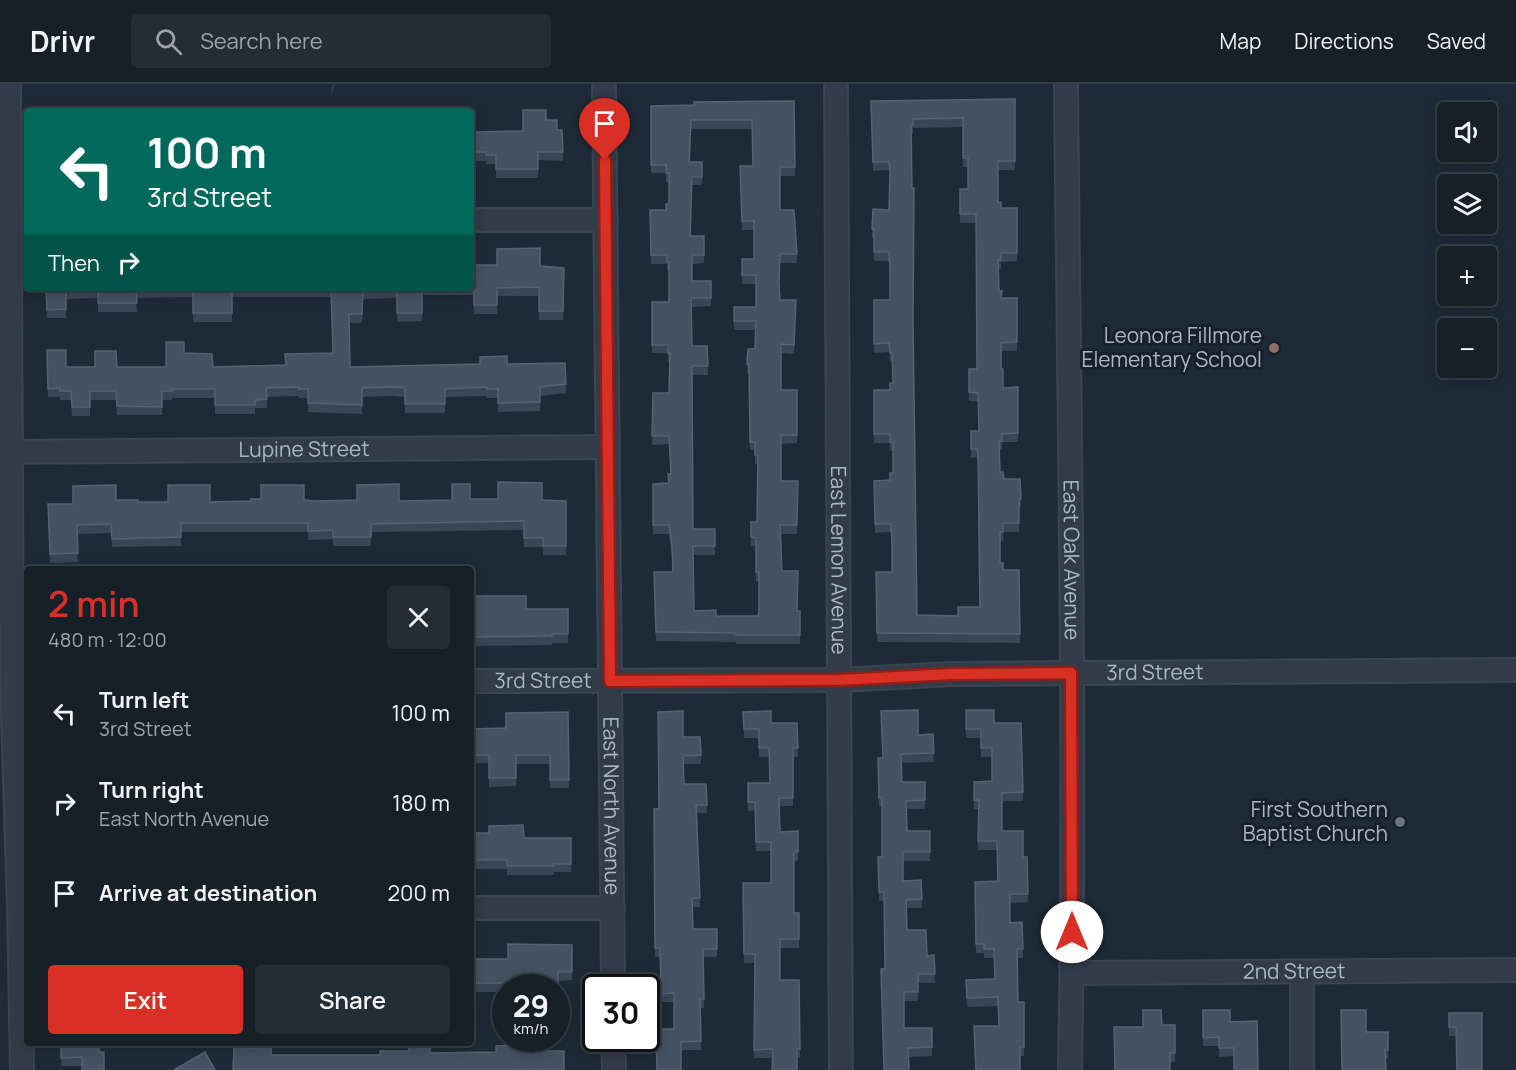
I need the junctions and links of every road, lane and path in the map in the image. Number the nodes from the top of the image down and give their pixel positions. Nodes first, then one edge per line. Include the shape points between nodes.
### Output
1 (9, 84) edge
2 (604, 84) edge
3 (836, 84) edge
4 (1066, 84) edge
5 (474, 220) edge
6 (606, 220) junction
7 (12, 222) edge
8 (608, 447) junction
9 (6, 452) edge
10 (1516, 670) edge
11 (1071, 673) junction
12 (839, 680) junction
13 (474, 681) edge
14 (610, 681) junction
15 (13, 683) edge
16 (15, 907) edge
17 (474, 908) edge
18 (614, 908) junction
19 (1516, 970) edge
20 (1302, 972) junction
21 (1072, 973) junction
22 (614, 974) edge
23 (614, 1052) edge
24 (22, 1070) edge
25 (614, 1070) edge
26 (841, 1070) edge
27 (1070, 1070) edge
28 (1302, 1070) edge

1 - 7 street
2 - 6 street, East North Avenue
3 - 12 street, East Lemon Avenue
4 - 11 street, East Oak Avenue
5 - 6 street
6 - 8 street, East North Avenue
7 - 9 street
8 - 9 street, Lupine Street
8 - 14 street, East North Avenue
9 - 15 street
10 - 11 street, 3rd Street
11 - 12 street, 3rd Street
11 - 21 street, East Oak Avenue
12 - 14 street, 3rd Street
12 - 26 street, East Lemon Avenue
13 - 14 street, 3rd Street
14 - 18 street, East North Avenue
15 - 16 street
16 - 24 street
17 - 18 street
18 - 22 street, East North Avenue
19 - 20 street, 2nd Street
20 - 21 street, 2nd Street
20 - 28 street
21 - 27 street, East Oak Avenue
23 - 25 street

